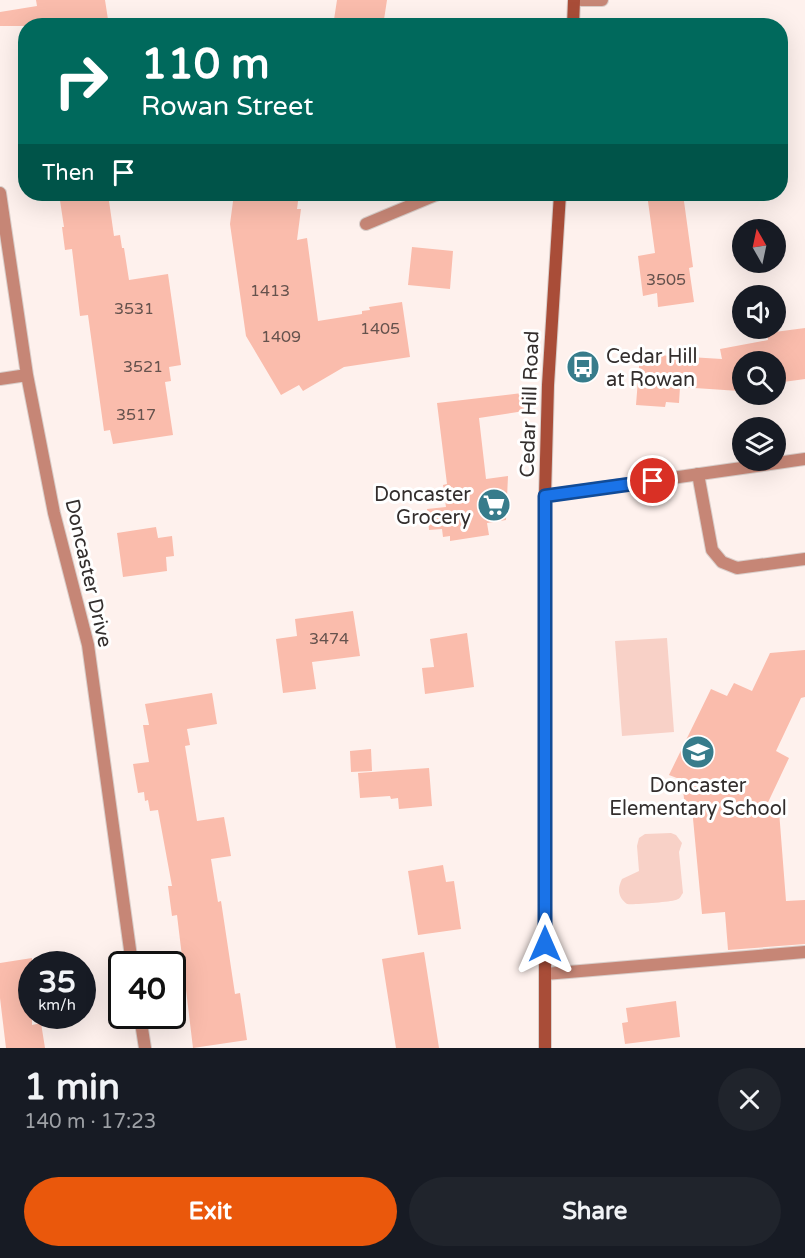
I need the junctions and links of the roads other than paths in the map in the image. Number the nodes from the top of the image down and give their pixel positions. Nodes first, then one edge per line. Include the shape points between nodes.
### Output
1 (574, 0) edge
2 (581, 0) edge
3 (602, 0) edge
4 (573, 18) edge
5 (0, 193) edge
6 (421, 201) edge
7 (560, 201) edge
8 (366, 224) dead end
9 (27, 375) junction
10 (0, 380) edge
11 (805, 459) edge
12 (698, 474) junction
13 (545, 496) junction
14 (805, 559) edge
15 (130, 951) edge
16 (805, 952) edge
17 (545, 974) junction
18 (142, 1029) edge
19 (145, 1048) edge
20 (545, 1048) edge

1 - 4 street
2 - 3 street
5 - 9 street, Doncaster Drive
6 - 8 street
7 - 13 street, Cedar Hill Road
9 - 10 street
9 - 15 street, Doncaster Drive via 54,513 88,645
11 - 12 street
12 - 13 street
12 - 14 street via 712,550 722,562 737,568
13 - 17 street, Cedar Hill Road
16 - 17 street
17 - 20 street, Cedar Hill Road
18 - 19 street

